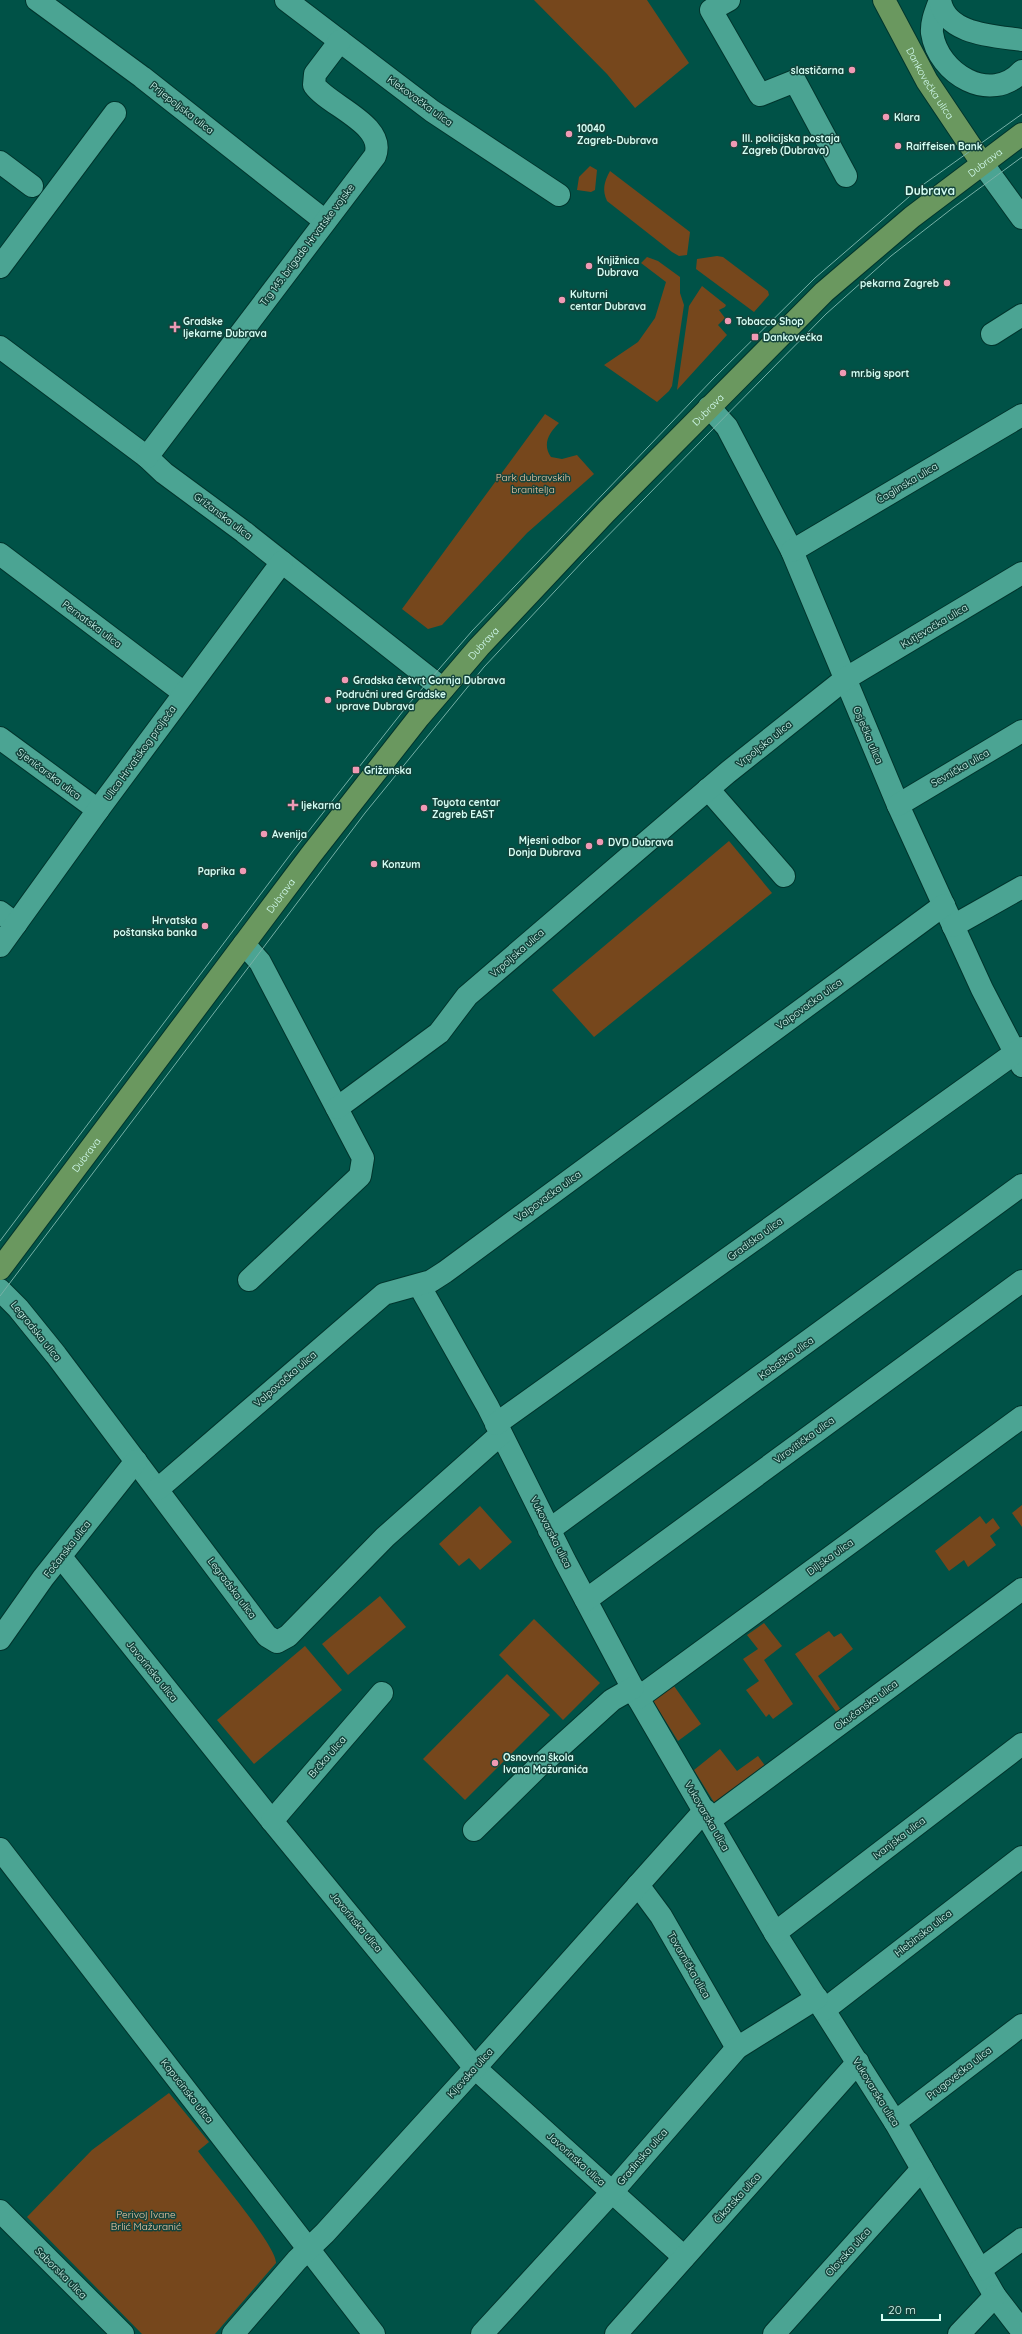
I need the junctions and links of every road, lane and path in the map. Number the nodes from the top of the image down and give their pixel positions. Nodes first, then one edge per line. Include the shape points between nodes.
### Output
1 (37, 0) edge
2 (286, 0) edge
3 (728, 0) edge
4 (884, 0) edge
5 (940, 0) edge
6 (1022, 40) edge
7 (340, 42) junction
8 (1022, 71) edge
9 (115, 113) dead end
10 (1022, 134) edge
11 (0, 162) edge
12 (982, 163) junction
13 (846, 176) dead end
14 (32, 186) dead end
15 (559, 195) dead end
16 (1022, 218) edge
17 (324, 221) junction
18 (0, 267) edge
19 (1022, 315) edge
20 (992, 334) dead end
21 (0, 347) edge
22 (709, 407) junction
23 (1022, 415) edge
24 (147, 457) junction
25 (792, 551) junction
26 (0, 554) edge
27 (282, 562) junction
28 (1022, 573) edge
29 (845, 679) junction
30 (443, 689) junction
31 (184, 693) junction
32 (1022, 732) edge
33 (0, 738) edge
34 (708, 789) junction
35 (898, 804) junction
36 (98, 810) junction
37 (784, 876) dead end
38 (1022, 887) edge
39 (944, 905) junction
40 (8, 918) edge
41 (953, 926) junction
42 (244, 944) junction
43 (0, 946) edge
44 (1019, 1056) edge
45 (337, 1108) junction
46 (1022, 1185) edge
47 (0, 1269) edge
48 (248, 1280) dead end
49 (1022, 1281) edge
50 (419, 1285) junction
51 (0, 1290) edge
52 (1022, 1417) edge
53 (499, 1429) junction
54 (136, 1461) junction
55 (158, 1489) junction
56 (549, 1530) junction
57 (61, 1557) junction
58 (1022, 1589) edge
59 (586, 1600) junction
60 (0, 1639) edge
61 (382, 1693) dead end
62 (636, 1693) junction
63 (1022, 1744) edge
64 (707, 1815) junction
65 (272, 1821) junction
66 (474, 1830) dead end
67 (0, 1849) edge
68 (1022, 1857) edge
69 (638, 1885) junction
70 (775, 1933) junction
71 (820, 2004) junction
72 (1022, 2025) edge
73 (737, 2048) junction
74 (858, 2062) junction
75 (475, 2068) junction
76 (896, 2122) junction
77 (922, 2169) junction
78 (613, 2191) junction
79 (0, 2211) edge
80 (1022, 2239) edge
81 (308, 2249) junction
82 (684, 2257) junction
83 (980, 2270) junction
84 (995, 2296) junction
85 (1022, 2331) edge
86 (123, 2334) edge
87 (234, 2334) edge
88 (374, 2334) edge
89 (482, 2334) edge
90 (616, 2334) edge
91 (774, 2334) edge
92 (959, 2334) edge

1 - 17 street, Prijepoljska ulica via 142,77
2 - 7 street, Klekovačka ulica
3 - 13 street via 711,10 760,95 794,81
4 - 12 main road, Dankovečka ulica via 927,81
5 - 6 street via 942,9 961,27 974,32
5 - 8 street via 932,21 932,34 945,61 957,74 971,82 986,86 1002,85
7 - 15 street, Klekovačka ulica via 432,111
7 - 17 street, Trg 145. brigade Hrvatske vojske via 315,74 314,85 371,131 377,149 375,156
9 - 18 street
10 - 12 main road, Dubrava
11 - 14 street
12 - 16 street
12 - 22 main road, Dubrava via 912,216 852,267 774,340
17 - 24 street, Trg 145. brigade Hrvatske vojske
19 - 20 street
21 - 24 street, Grižanska ulica
22 - 25 street, Osječka ulica via 727,428
22 - 30 main road, Dubrava via 523,599
23 - 25 street, Čaglinska ulica
24 - 27 street, Grižanska ulica via 164,473
25 - 29 street, Osječka ulica
26 - 31 street, Pernatska ulica
27 - 30 street, Grižanska ulica
27 - 31 street, Ulica Hrvatskog proljeća
28 - 29 street, Kutjevačka ulica
29 - 34 street, Vrpoljska ulica
29 - 35 street, Osječka ulica
30 - 42 main road, Dubrava via 360,791
31 - 36 street, Ulica Hrvatskog proljeća
32 - 35 street, Sevnička ulica
33 - 36 street, Sjeničarska ulica
34 - 37 street
34 - 45 street, Vrpoljska ulica via 467,996 439,1033
35 - 39 street, Osječka ulica
36 - 40 street, Ulica Hrvatskog proljeća
38 - 41 street
39 - 41 street, Osječka ulica
39 - 50 street, Valpovačka ulica via 445,1272
40 - 43 street, Ulica Hrvatskog proljeća
41 - 44 street, Osječka ulica via 993,1014
42 - 45 street via 260,962
42 - 47 main road, Dubrava
44 - 53 street, Gradiška ulica
45 - 48 street via 363,1158 360,1176
46 - 56 street, Kobaška ulica
49 - 59 street, Virovitička ulica
50 - 53 street, Vukovarska ulica
50 - 55 street, Valpovačka ulica via 384,1294
51 - 54 street, Legradska ulica via 56,1355
52 - 62 street, Diljska ulica
53 - 55 street, Legradska ulica via 385,1537 288,1636 277,1642 267,1636
53 - 56 street, Vukovarska ulica
54 - 55 street, Legradska ulica
54 - 57 street, Fočanska ulica
56 - 59 street, Vukovarska ulica
57 - 60 street, Fočanska ulica
57 - 65 street, Javorinska ulica
58 - 64 street, Okučanska ulica
59 - 62 street, Vukovarska ulica
61 - 65 street, Brčka ulica
62 - 64 street, Vukovarska ulica
62 - 66 street, Diljska ulica via 612,1700 539,1766
63 - 70 street, Ivanjska ulica
64 - 69 street, Kijevska ulica
64 - 70 street, Vukovarska ulica
65 - 75 street, Javorinska ulica
67 - 81 street, Kapucinska ulica
68 - 71 street, Hlebinska ulica
69 - 73 street, Tovarnička ulica via 661,1916
69 - 75 street, Kijevska ulica
70 - 71 street, Vukovarska ulica
71 - 73 street, Gradinska ulica
71 - 74 street, Vukovarska ulica
72 - 76 street, Prugovečka ulica
73 - 78 street, Gradinska ulica
74 - 76 street, Vukovarska ulica
74 - 82 street, Čikatska ulica
75 - 78 street, Javorinska ulica
75 - 81 street, Kijevska ulica
76 - 77 street, Vukovarska ulica
77 - 83 street, Vukovarska ulica
77 - 91 street, Olovska ulica
78 - 82 street, Javorinska ulica
78 - 89 street, Gradinska ulica
79 - 86 street, Saborska ulica
80 - 83 street
81 - 87 street, Kijevska ulica
81 - 88 street, Kapucinska ulica
82 - 90 street, Čikatska ulica
83 - 84 street, Vukovarska ulica
84 - 85 street, Vukovarska ulica
84 - 92 street

